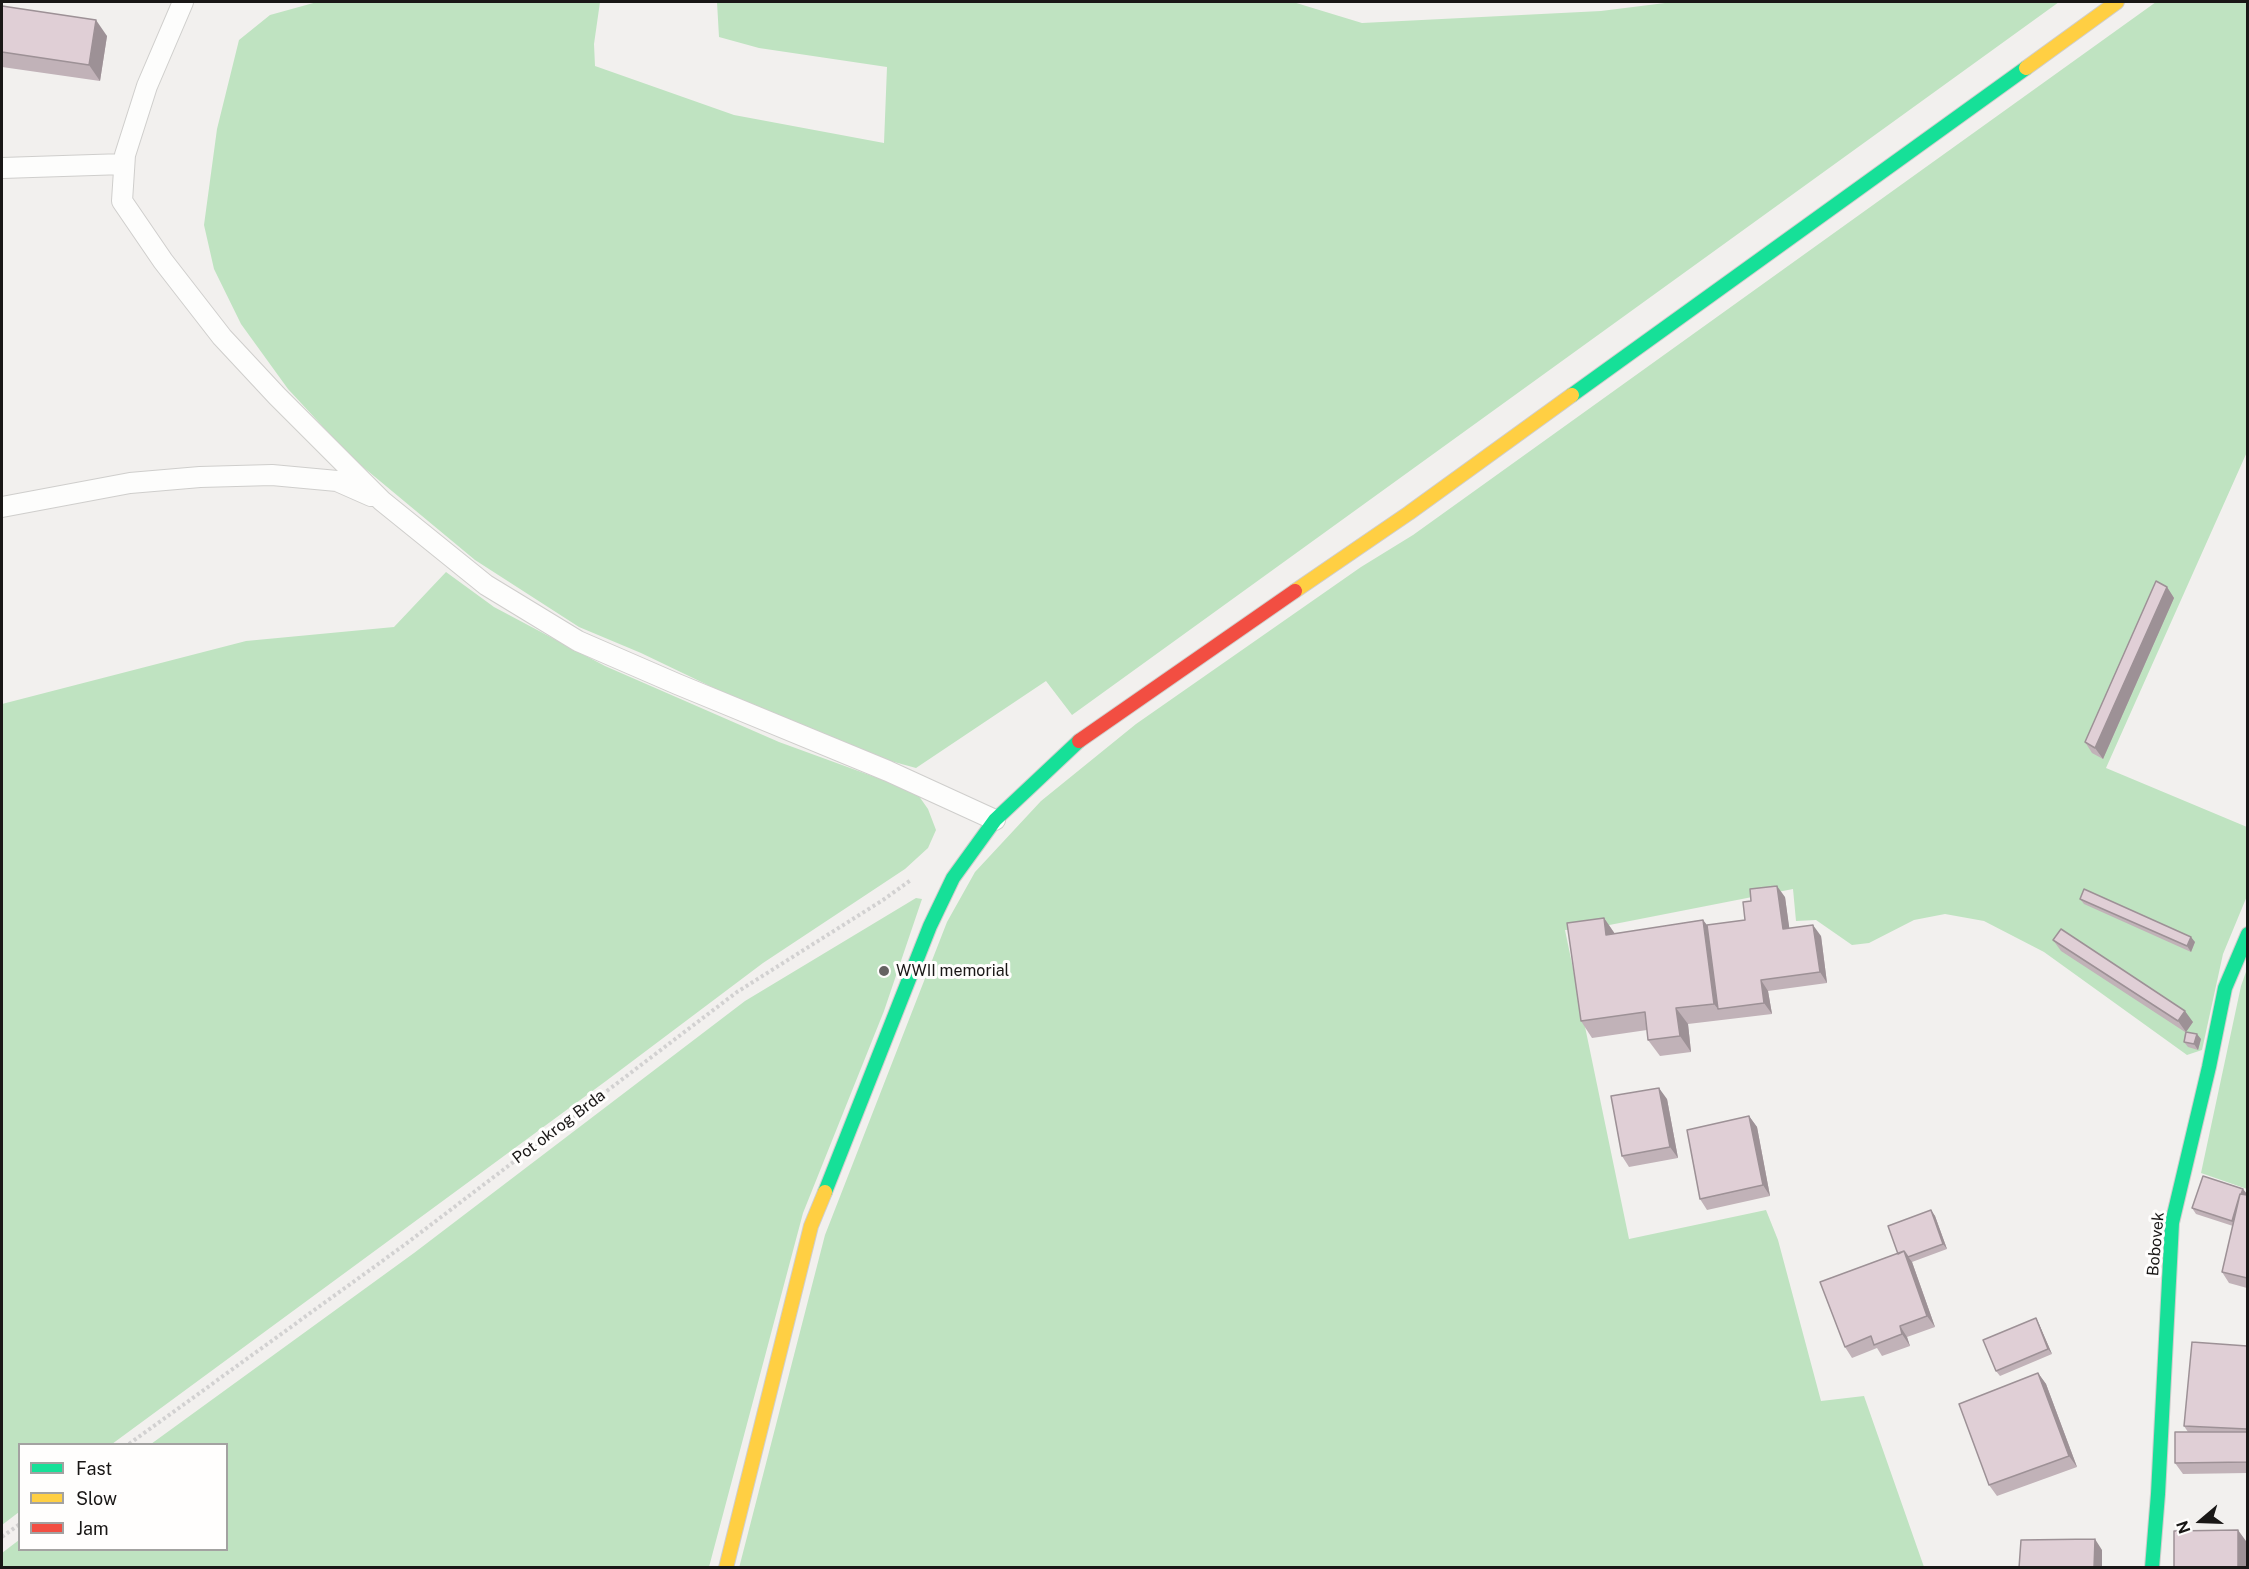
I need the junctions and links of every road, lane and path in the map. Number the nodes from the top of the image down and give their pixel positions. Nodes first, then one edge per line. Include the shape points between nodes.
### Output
1 (183, 2) edge
2 (2116, 2) edge
3 (124, 164) junction
4 (2, 168) edge
5 (382, 501) junction
6 (2, 507) edge
7 (995, 820) junction
8 (920, 873) dead end
9 (2247, 934) edge
10 (130, 1443) edge
11 (18, 1525) edge
12 (2, 1537) edge
13 (726, 1568) edge
14 (2152, 1568) edge

1 - 3 lane via 147,86
2 - 7 street via 1409,513 1082,738
3 - 4 lane
3 - 5 lane via 122,201 163,261 222,337
5 - 6 lane via 338,481 272,475 129,483
5 - 7 lane via 486,585 579,641
7 - 13 street via 953,878 930,926 812,1226
8 - 10 path, Pot okrog Brda via 737,992 403,1246
9 - 14 street, Bobovek via 2225,988 2172,1223
11 - 12 path

